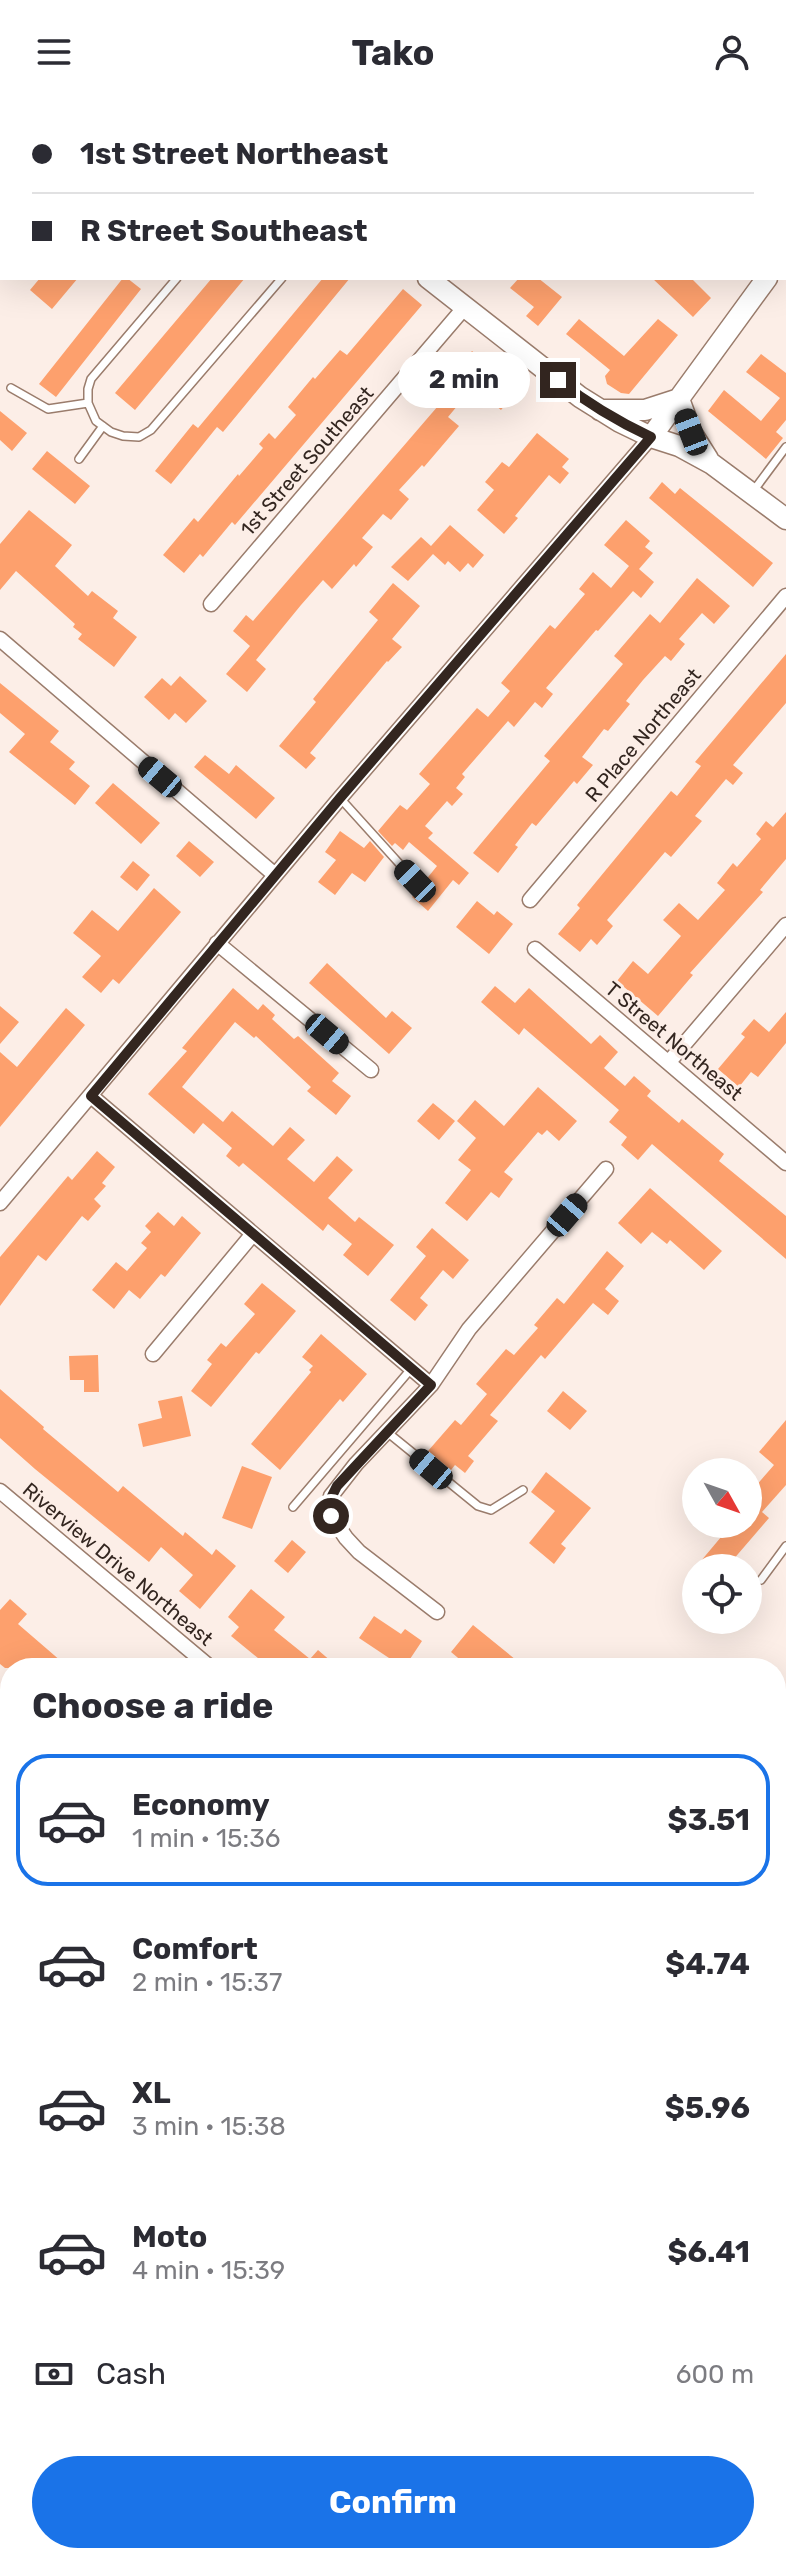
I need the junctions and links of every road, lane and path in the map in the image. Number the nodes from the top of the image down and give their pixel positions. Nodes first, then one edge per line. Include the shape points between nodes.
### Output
1 (175, 280) edge
2 (280, 280) edge
3 (430, 280) edge
4 (759, 281) edge
5 (464, 308) junction
6 (11, 388) dead end
7 (679, 399) junction
8 (88, 403) junction
9 (600, 410) junction
10 (103, 426) junction
11 (651, 437) junction
12 (786, 447) edge
13 (79, 459) dead end
14 (710, 463) junction
15 (752, 492) junction
16 (786, 519) edge
17 (786, 596) edge
18 (211, 604) dead end
19 (0, 639) edge
20 (340, 798) junction
21 (275, 875) junction
22 (415, 881) dead end
23 (530, 900) dead end
24 (786, 925) edge
25 (217, 943) junction
26 (535, 949) dead end
27 (669, 1062) junction
28 (371, 1070) dead end
29 (91, 1096) junction
30 (786, 1163) edge
31 (606, 1169) dead end
32 (0, 1203) edge
33 (252, 1235) junction
34 (153, 1354) dead end
35 (411, 1369) junction
36 (431, 1385) junction
37 (387, 1432) junction
38 (523, 1490) dead end
39 (0, 1491) edge
40 (293, 1507) dead end
41 (786, 1546) edge
42 (762, 1579) edge
43 (437, 1612) dead end
44 (199, 1658) edge

1 - 8 lane via 91,379
2 - 10 lane via 151,430 139,437 123,436
3 - 5 main road
4 - 7 main road
5 - 9 main road
5 - 18 street, 1st Street Southeast
6 - 8 lane via 48,409
7 - 9 main road via 645,410
7 - 11 main road
7 - 14 main road
8 - 10 lane
9 - 11 main road
10 - 13 lane
11 - 14 main road
11 - 20 street
12 - 15 lane
14 - 15 main road
15 - 16 main road
17 - 23 street, R Place Northeast
19 - 21 street
20 - 21 street
20 - 22 lane
21 - 25 street
24 - 27 street
25 - 28 street
25 - 29 street
26 - 27 street, T Street Northeast
27 - 30 street, T Street Northeast
29 - 32 street
29 - 33 street
31 - 36 street via 469,1329
33 - 34 street
33 - 35 street
35 - 36 street
35 - 40 lane
36 - 37 street
37 - 38 lane via 478,1506 491,1510
37 - 43 street via 337,1486 330,1511 359,1552
39 - 44 street, Riverview Drive Northeast
41 - 42 lane

